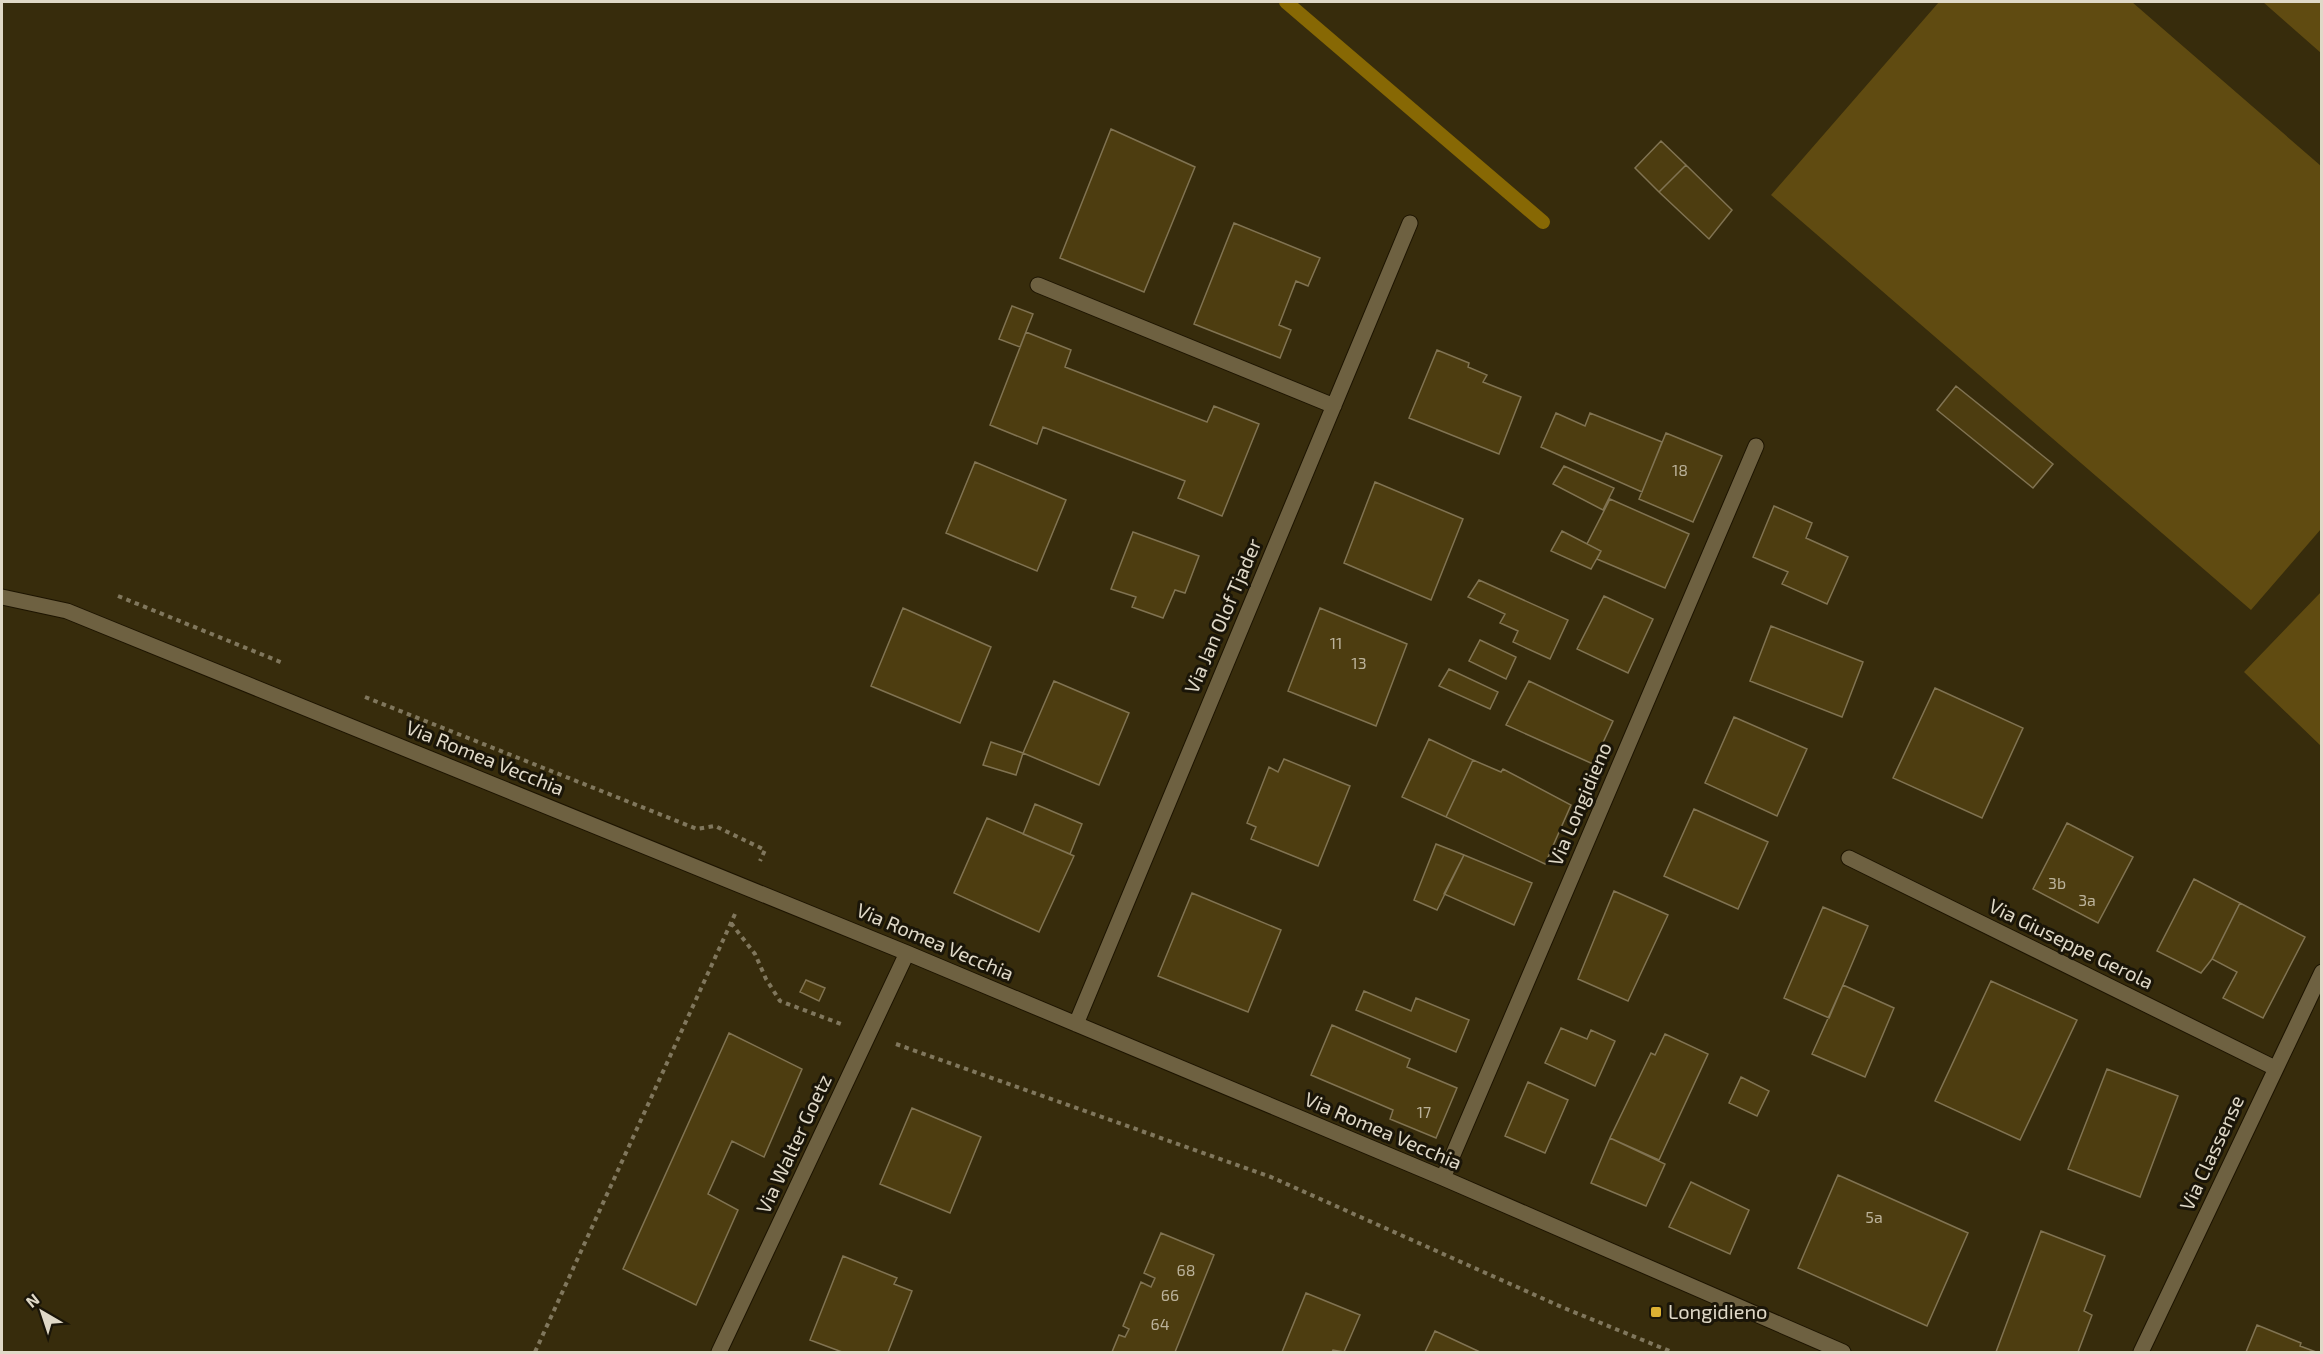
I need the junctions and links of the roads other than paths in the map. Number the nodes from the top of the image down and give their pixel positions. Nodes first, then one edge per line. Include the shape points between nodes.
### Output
1 (1410, 223) dead end
2 (1038, 285) dead end
3 (1334, 406) junction
4 (1756, 446) dead end
5 (2, 597) edge
6 (1849, 858) dead end
7 (907, 953) junction
8 (2322, 972) edge
9 (1076, 1024) junction
10 (2275, 1068) junction
11 (1443, 1178) junction
12 (719, 1353) edge
13 (1843, 1353) edge
14 (2141, 1353) edge

1 - 3 street, Via Jan Olof Tjader
2 - 3 street
3 - 9 street, Via Jan Olof Tjader
4 - 11 street, Via Longidieno
5 - 7 street, Via Romea Vecchia via 67,611
6 - 10 street, Via Giuseppe Gerola
7 - 9 street, Via Romea Vecchia
7 - 12 street, Via Walter Goetz
8 - 10 street, Via Classense
9 - 11 street, Via Romea Vecchia
10 - 14 street, Via Classense
11 - 13 street, Via Romea Vecchia

